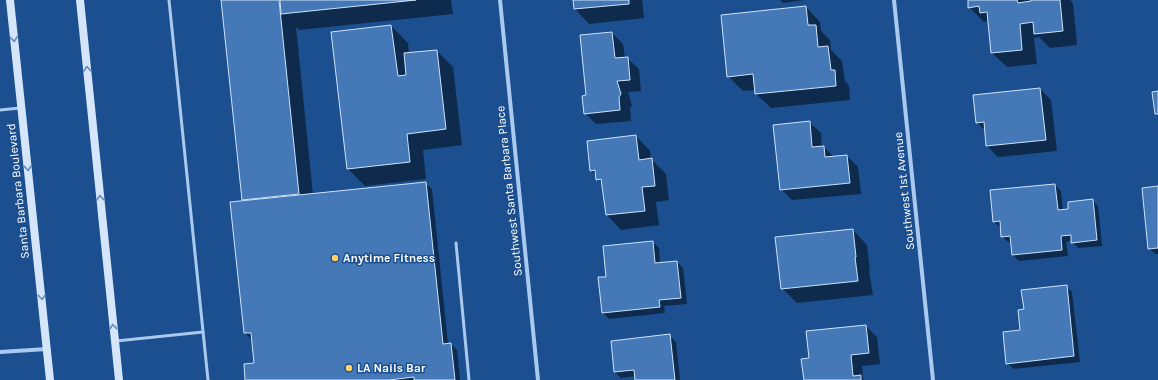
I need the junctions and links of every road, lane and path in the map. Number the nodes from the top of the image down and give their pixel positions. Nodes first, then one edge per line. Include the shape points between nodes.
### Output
1 (10, 0) edge
2 (80, 0) edge
3 (169, 0) edge
4 (500, 0) edge
5 (894, 0) edge
6 (22, 108) junction
7 (0, 110) edge
8 (456, 243) dead end
9 (203, 332) junction
10 (114, 341) junction
11 (47, 349) junction
12 (0, 352) edge
13 (50, 380) edge
14 (119, 380) edge
15 (208, 380) edge
16 (469, 380) edge
17 (538, 380) edge
18 (933, 380) edge

1 -> 6 main road, Santa Barbara Boulevard
10 -> 2 main road
3 - 9 lane
4 - 17 street, Southwest Santa Barbara Place
5 - 18 street, Southwest 1st Avenue
6 - 7 lane
6 -> 11 main road, Santa Barbara Boulevard
8 - 16 lane
9 - 10 lane
9 - 15 lane
10 - 14 main road
11 - 12 street
11 - 13 main road, Santa Barbara Boulevard

